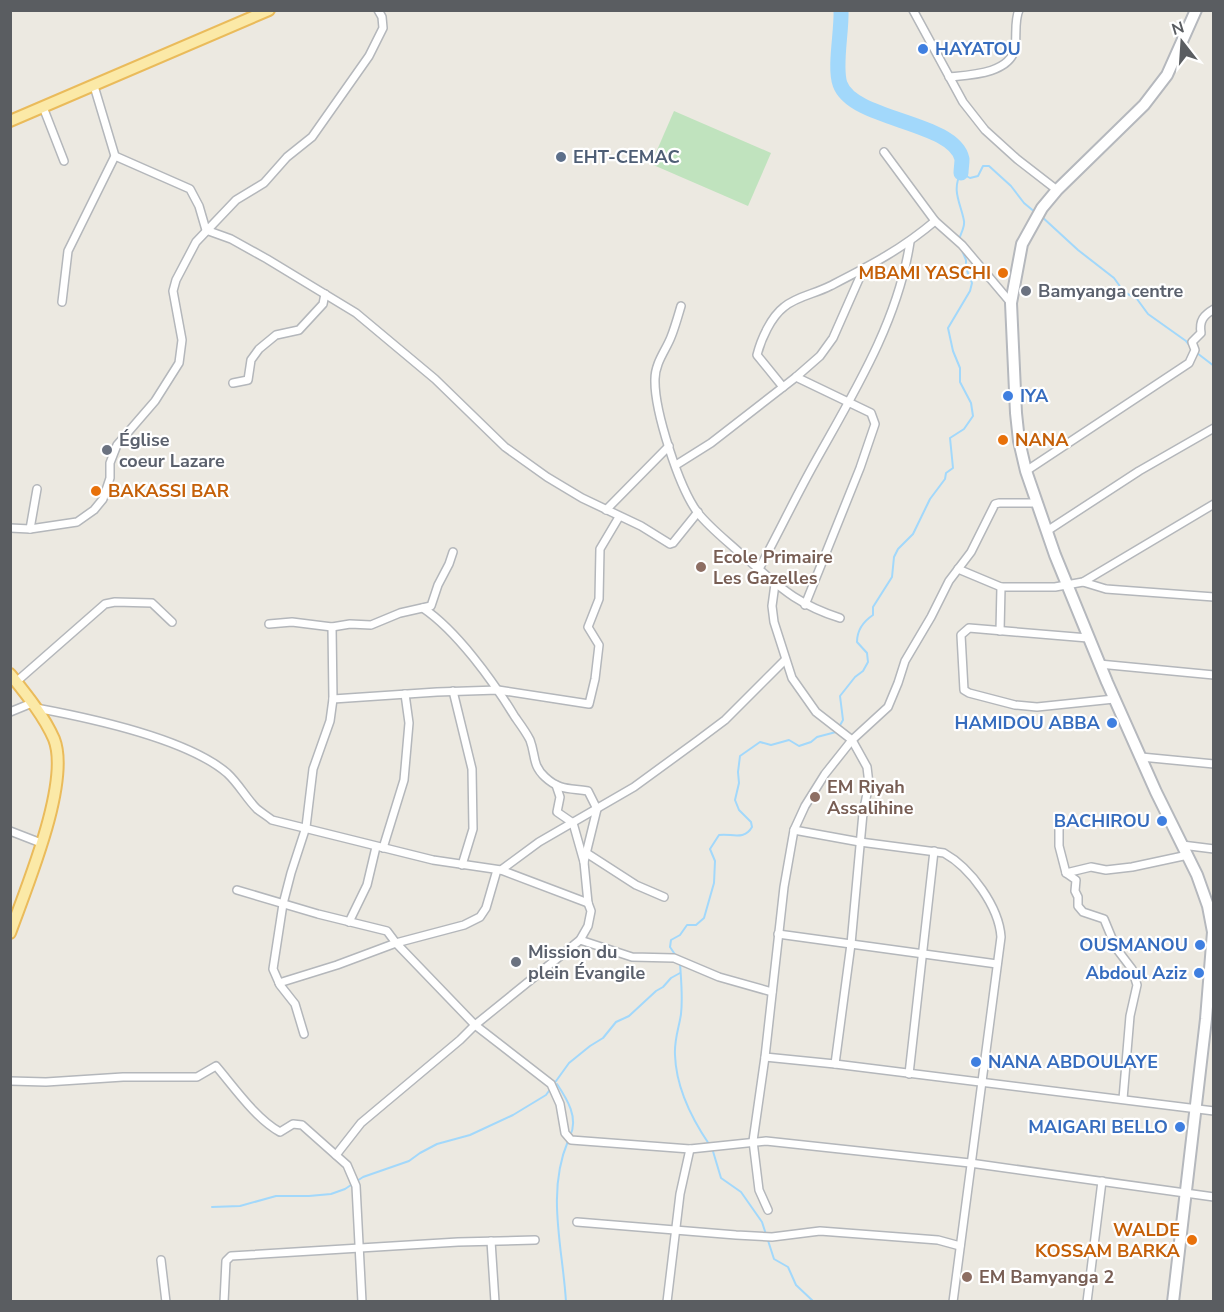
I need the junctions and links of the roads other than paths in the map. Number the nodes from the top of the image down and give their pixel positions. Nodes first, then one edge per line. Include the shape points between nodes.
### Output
1 (269, 10) edge
2 (378, 10) edge
3 (913, 10) edge
4 (1019, 10) edge
5 (1196, 10) edge
6 (949, 77) junction
7 (94, 86) junction
8 (43, 107) junction
9 (10, 121) edge
10 (884, 152) dead end
11 (116, 156) junction
12 (64, 161) dead end
13 (1057, 190) junction
14 (935, 221) junction
15 (206, 230) junction
16 (910, 242) junction
17 (863, 270) junction
18 (325, 294) junction
19 (62, 302) dead end
20 (1011, 303) junction
21 (681, 306) dead end
22 (1214, 309) edge
23 (796, 377) junction
24 (233, 383) dead end
25 (783, 387) junction
26 (848, 402) junction
27 (1214, 428) edge
28 (669, 446) junction
29 (676, 465) junction
30 (1026, 471) junction
31 (37, 489) dead end
32 (1037, 503) junction
33 (1214, 504) edge
34 (606, 510) junction
35 (698, 512) junction
36 (619, 517) junction
37 (10, 528) edge
38 (30, 529) junction
39 (1047, 531) junction
40 (453, 552) dead end
41 (759, 569) junction
42 (958, 569) junction
43 (1083, 582) junction
44 (774, 584) junction
45 (1067, 585) junction
46 (1001, 587) junction
47 (1214, 597) edge
48 (805, 605) junction
49 (423, 608) junction
50 (840, 618) dead end
51 (172, 622) dead end
52 (268, 624) dead end
53 (332, 627) junction
54 (999, 631) junction
55 (1088, 638) junction
56 (785, 660) junction
57 (1099, 664) junction
58 (1214, 675) edge
59 (13, 678) edge
60 (498, 690) junction
61 (453, 691) junction
62 (405, 694) junction
63 (333, 699) junction
64 (1114, 699) junction
65 (34, 706) junction
66 (10, 712) edge
67 (852, 740) junction
68 (1141, 757) junction
69 (1214, 764) edge
70 (556, 786) junction
71 (597, 809) junction
72 (573, 823) junction
73 (306, 827) junction
74 (1059, 829) dead end
75 (794, 830) junction
76 (10, 831) edge
77 (860, 842) junction
78 (41, 843) junction
79 (1182, 845) junction
80 (379, 848) junction
81 (1214, 849) edge
82 (934, 851) junction
83 (588, 854) junction
84 (1188, 855) junction
85 (584, 862) junction
86 (462, 865) junction
87 (499, 870) junction
88 (1066, 873) junction
89 (237, 890) dead end
90 (664, 897) dead end
91 (588, 903) junction
92 (283, 904) junction
93 (349, 922) junction
94 (11, 932) edge
95 (1213, 932) edge
96 (778, 934) junction
97 (580, 940) junction
98 (396, 943) junction
99 (850, 944) junction
100 (922, 954) junction
101 (997, 964) junction
102 (279, 983) junction
103 (772, 992) junction
104 (1210, 1020) edge
105 (475, 1025) junction
106 (304, 1034) dead end
107 (765, 1057) junction
108 (835, 1064) junction
109 (909, 1074) junction
110 (10, 1081) edge
111 (981, 1083) junction
112 (1123, 1098) junction
113 (1195, 1108) junction
114 (1214, 1110) edge
115 (753, 1141) junction
116 (690, 1149) junction
117 (336, 1155) junction
118 (970, 1163) junction
119 (1102, 1180) junction
120 (1185, 1192) junction
121 (1214, 1197) edge
122 (768, 1210) dead end
123 (577, 1222) dead end
124 (676, 1230) junction
125 (535, 1240) dead end
126 (491, 1241) junction
127 (960, 1246) junction
128 (358, 1249) junction
129 (161, 1260) dead end
130 (166, 1302) edge
131 (225, 1302) edge
132 (362, 1302) edge
133 (495, 1302) edge
134 (667, 1302) edge
135 (953, 1302) edge
136 (1088, 1302) edge
137 (1173, 1302) edge

1 - 7 main road
2 - 15 street via 383,28 369,56 312,136 264,183 236,200
3 - 6 street
4 - 6 street via 1014,52 1004,63 988,73
5 - 13 street via 1167,75 1144,105
6 - 13 street via 985,130
7 - 8 main road
7 - 11 street
8 - 9 main road
8 - 12 street
10 - 14 street
11 - 15 street via 190,189
11 - 19 street via 68,251
13 - 20 street via 1022,244
14 - 16 street
14 - 20 street via 962,244
15 - 18 street via 231,239
15 - 38 street via 196,242 173,291 182,340 179,363 155,401 117,445 104,499 77,522
16 - 17 street
16 - 26 street via 891,314
17 - 23 street via 833,338
17 - 25 street via 792,302 775,315 757,355
18 - 24 street via 323,304 299,330 276,335 259,349 251,360 248,380
18 - 34 street via 398,346 505,447 547,477
20 - 30 street via 1016,413
21 - 28 street via 655,376 655,394
22 - 30 street via 1203,316 1201,333 1192,342 1195,350 1190,363
23 - 25 street
23 - 26 street
25 - 29 street
26 - 41 street
26 - 48 street via 871,413 875,424
27 - 39 street
28 - 29 street
28 - 34 street
29 - 35 street
30 - 32 street
31 - 38 street
32 - 39 street
32 - 42 street via 995,504
33 - 43 street
34 - 36 street
35 - 36 street via 670,544
35 - 41 street
36 - 60 street via 600,549 599,599 588,627 599,645 589,704
37 - 38 street
39 - 45 street
40 - 49 street via 431,606
41 - 44 street
42 - 46 street
42 - 67 street via 905,660 888,707
43 - 45 street
43 - 47 street via 1106,589
44 - 48 street
44 - 56 street via 772,606
45 - 46 street
45 - 55 street
46 - 54 street
48 - 50 street
49 - 53 street via 371,625
49 - 60 street via 440,619
51 - 59 street via 152,603 105,604
52 - 53 street via 292,622
53 - 63 street
54 - 55 street
54 - 64 street via 969,628 961,635 962,685 969,693 1015,705 1037,706
55 - 57 street
56 - 67 street via 800,692 816,712
56 - 71 street via 725,720 634,787
57 - 58 street
57 - 64 street
59 - 65 main road
60 - 61 street
60 - 70 street via 530,740 536,768
61 - 62 street
61 - 86 street via 472,769 472,829
62 - 63 street
62 - 80 street via 410,723 404,780
63 - 73 street via 330,721 313,769
64 - 68 street
65 - 66 street
65 - 73 street via 125,729 199,755 227,774 272,820
65 - 78 main road via 54,740 58,763 55,798
67 - 75 street via 804,806
67 - 77 street via 867,767 869,783
68 - 69 street
68 - 79 street
70 - 71 street via 588,791
70 - 72 street via 560,797 557,812
71 - 72 street
71 - 83 street
72 - 85 street
72 - 87 street
73 - 80 street
73 - 92 street
74 - 88 street
75 - 77 street
75 - 96 street
76 - 78 street
77 - 82 street
77 - 99 street
78 - 94 main road
79 - 81 street
79 - 84 street
80 - 86 street
80 - 93 street
82 - 100 street
82 - 101 street via 956,860 991,905 1000,926
83 - 85 street
83 - 90 street via 636,885
84 - 88 street via 1132,867 1091,867
84 - 95 street via 1208,906
85 - 91 street
86 - 87 street
87 - 91 street
87 - 98 street via 480,917
88 - 112 street via 1076,880 1078,906 1083,912 1104,919 1137,985 1130,1016
89 - 92 street
91 - 97 street via 588,926
92 - 93 street
92 - 102 street via 273,969
93 - 98 street via 387,931
95 - 104 street
96 - 99 street
96 - 103 street
97 - 103 street via 632,957 678,959 719,977
97 - 105 street
98 - 102 street
98 - 105 street
99 - 100 street
99 - 108 street
100 - 101 street
100 - 109 street
101 - 111 street
102 - 106 street via 295,1004
103 - 107 street
104 - 113 street
105 - 116 street via 553,1087 569,1138
105 - 117 street via 361,1123
107 - 108 street
107 - 115 street
108 - 109 street
109 - 111 street
110 - 117 street via 197,1077 215,1066 275,1129 280,1132 293,1124 302,1125
111 - 112 street
111 - 118 street
112 - 113 street
113 - 114 street
113 - 120 street
115 - 116 street
115 - 118 street
115 - 122 street via 759,1190
116 - 124 street
117 - 128 street via 347,1165 355,1183
118 - 119 street
118 - 127 street
119 - 120 street
119 - 136 street
120 - 121 street
120 - 137 street
123 - 124 street
124 - 127 street via 760,1236 820,1231 938,1240
124 - 134 street
125 - 126 street
126 - 128 street
126 - 133 street
127 - 135 street
128 - 131 street via 231,1256 226,1261
128 - 132 street
129 - 130 street

